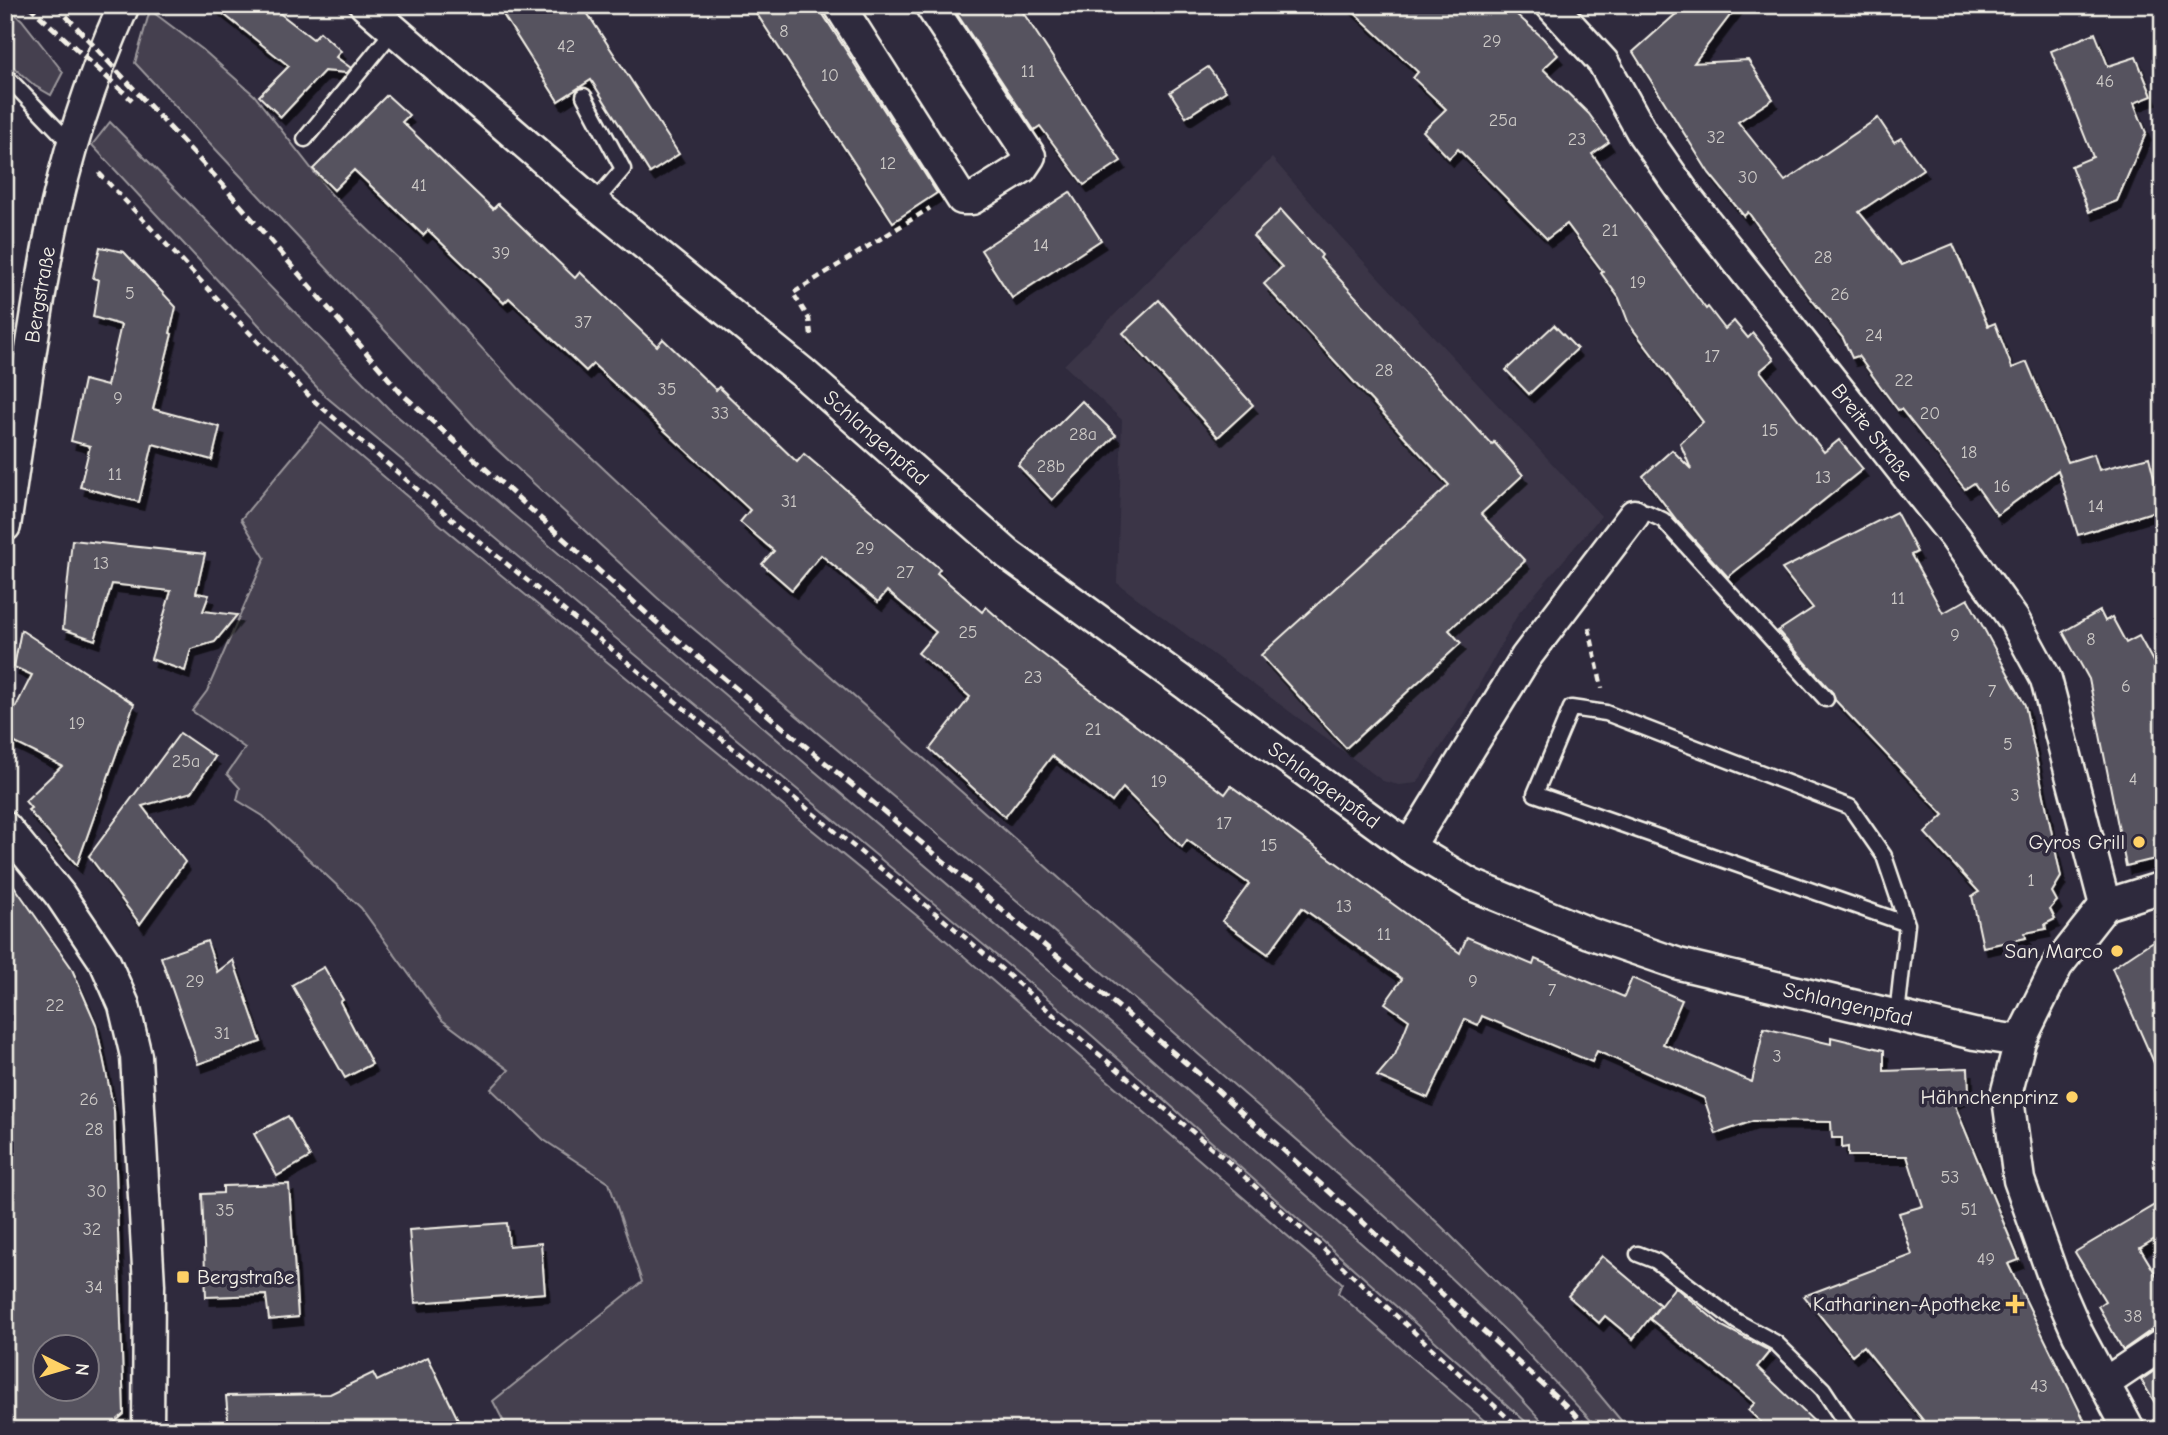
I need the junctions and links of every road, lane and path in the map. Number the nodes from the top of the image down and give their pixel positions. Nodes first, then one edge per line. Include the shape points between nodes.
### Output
1 (124, 5) edge
2 (365, 5) edge
3 (839, 5) edge
4 (930, 5) edge
5 (1551, 5) edge
6 (393, 31) junction
7 (5, 75) edge
8 (584, 96) dead end
9 (306, 139) dead end
10 (73, 145) junction
11 (594, 203) junction
12 (933, 206) dead end
13 (803, 373) junction
14 (1634, 515) joint
15 (5, 526) edge
16 (1579, 586) junction
17 (1826, 699) dead end
18 (1606, 713) junction
19 (5, 827) edge
20 (1409, 846) junction
21 (2163, 887) edge
22 (2105, 905) junction
23 (1907, 924) junction
24 (1897, 1015) junction
25 (2020, 1041) junction
26 (1638, 1254) dead end
27 (2163, 1344) edge
28 (2105, 1382) junction
29 (148, 1430) edge
30 (1521, 1430) edge
31 (1850, 1430) edge
32 (2129, 1430) edge

1 - 10 street, Bergstraße
2 - 6 street, Schlangenpfad
3 - 4 street via 962,199 972,199 1022,168 1030,156
5 - 22 street, Breite Straße via 1603,62 1643,134 1689,200 1947,526 2014,620 2046,680
6 - 9 lane
6 - 11 street, Schlangenpfad
7 - 10 lane
8 - 11 lane via 623,169
10 - 15 street, Bergstraße via 51,231
10 - 30 path via 312,399 453,520 966,937 1223,1157
11 - 13 street, Schlangenpfad
12 - 13 path via 793,293 809,318 813,353
13 - 20 street, Schlangenpfad via 1009,555
14 - 16 street
14 - 17 lane via 1646,512 1662,520
16 - 18 path
16 - 20 street via 1526,657
18 - 23 lane via 1850,807 1884,856
18 - 23 lane via 1571,708 1535,793
19 - 29 street via 60,895 105,962 124,1005 136,1056 148,1271
20 - 24 street, Schlangenpfad via 1472,885 1589,933 1679,964
21 - 22 street
22 - 25 street via 2057,966
23 - 24 lane
24 - 25 street, Schlangenpfad
25 - 28 street via 2007,1091 2019,1180 2054,1279
26 - 31 lane via 1656,1261 1736,1321 1776,1343 1823,1389
27 - 28 street
28 - 32 street

